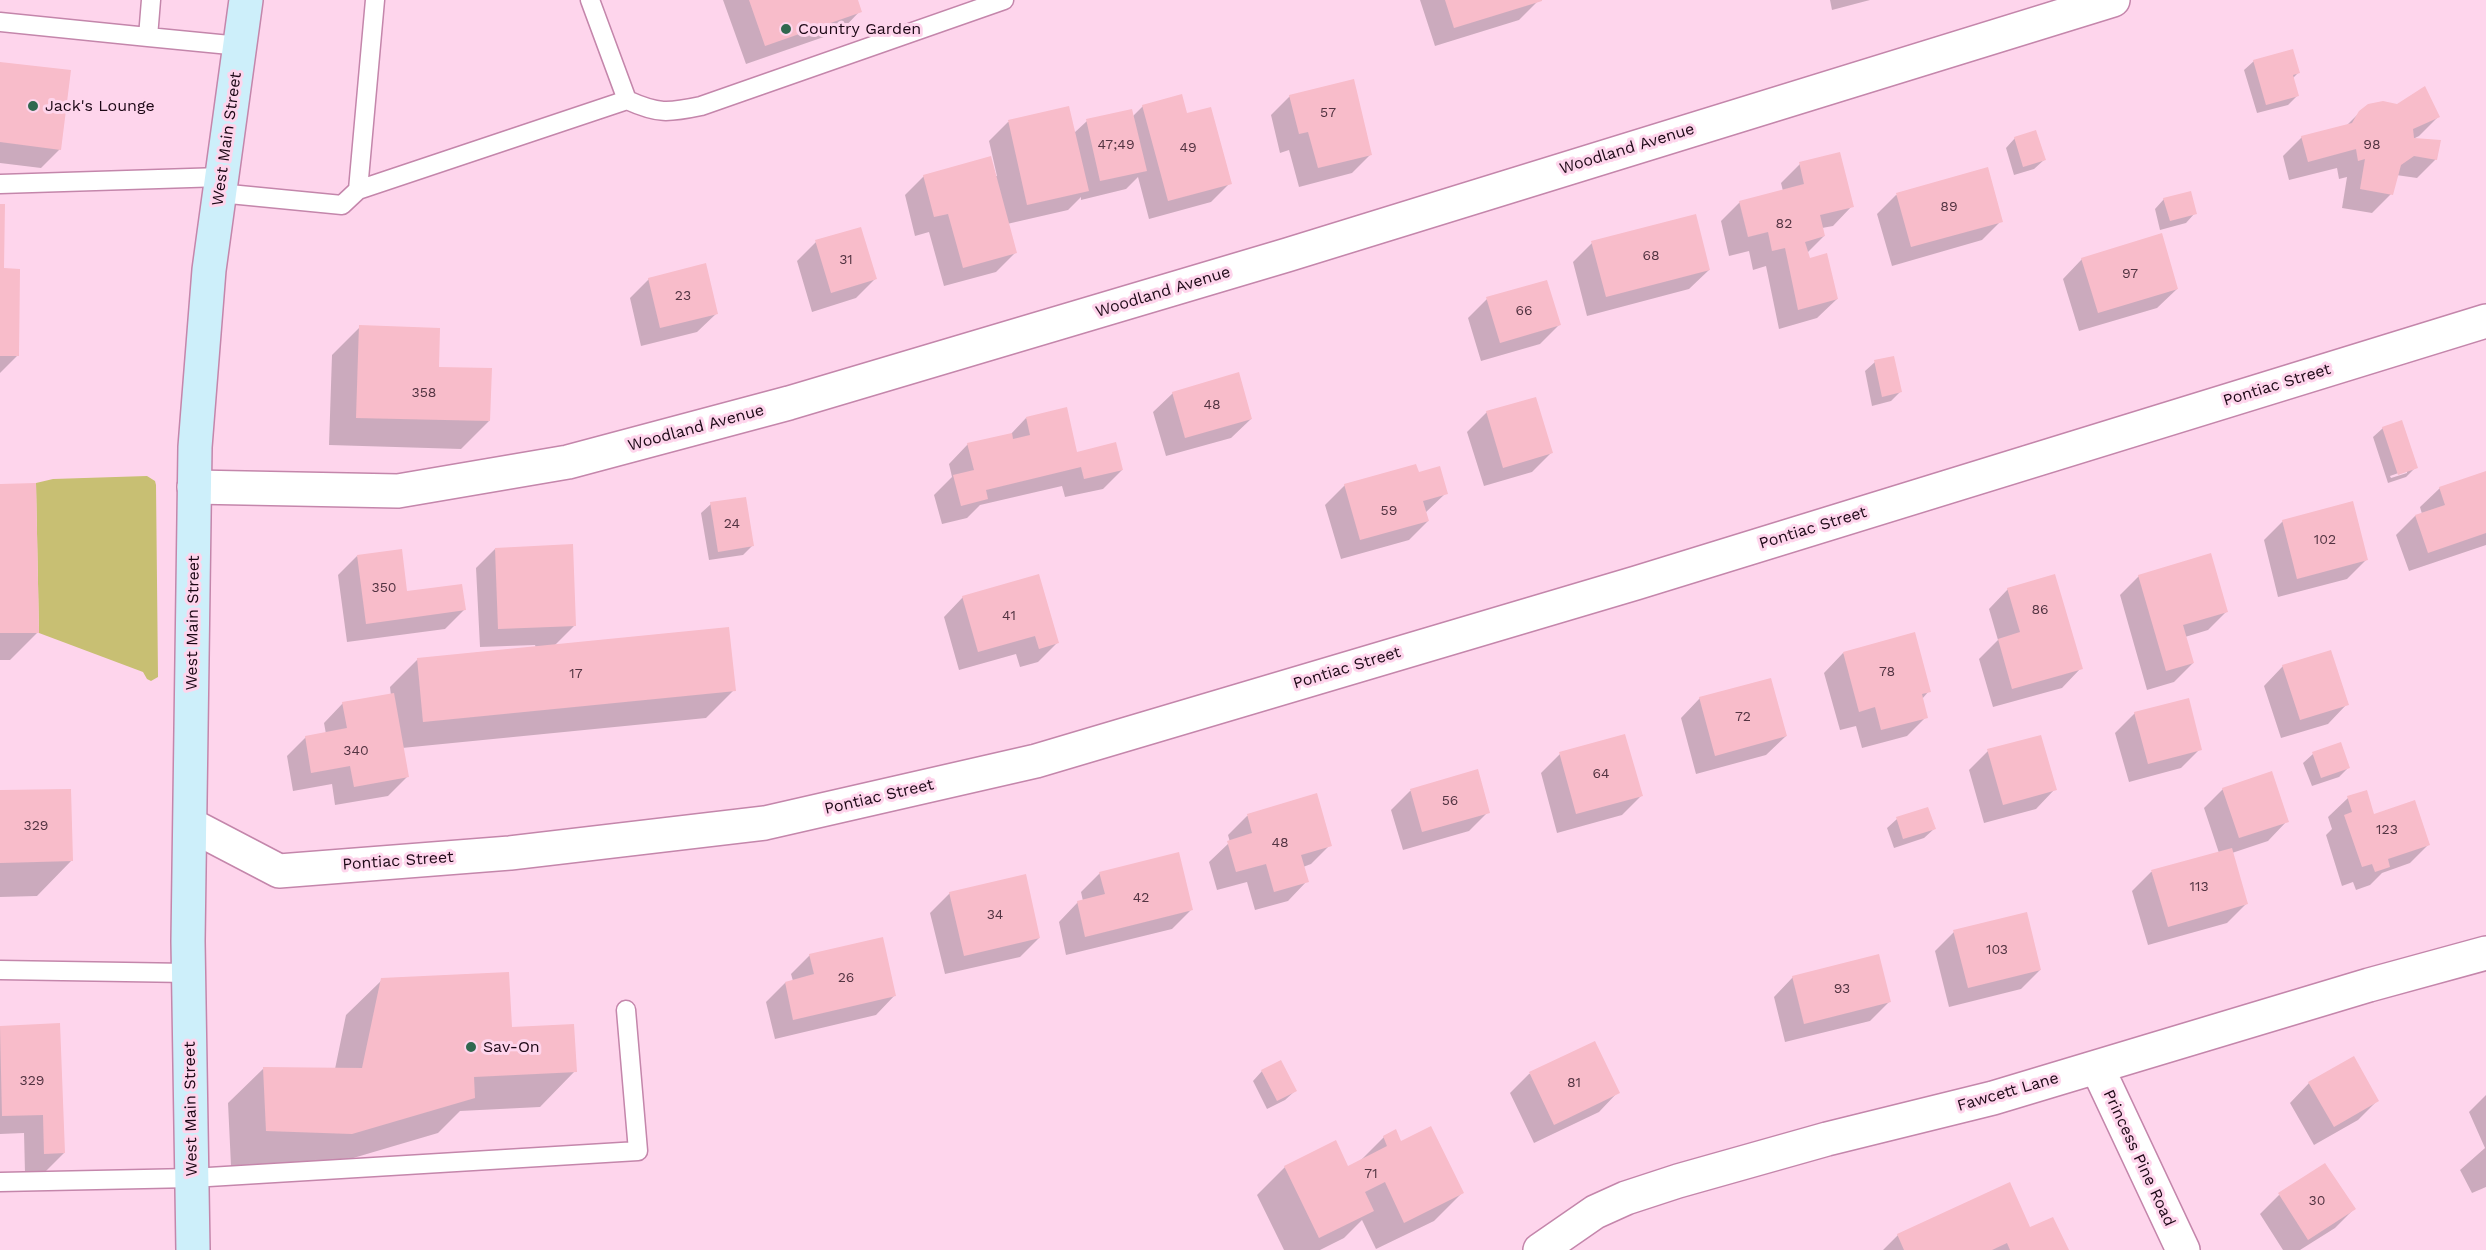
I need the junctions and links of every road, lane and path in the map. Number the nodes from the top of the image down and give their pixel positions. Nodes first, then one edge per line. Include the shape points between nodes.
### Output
1 (151, 0) edge
2 (246, 0) edge
3 (375, 0) edge
4 (590, 0) edge
5 (1004, 0) edge
6 (2113, 0) edge
7 (0, 22) edge
8 (148, 37) junction
9 (240, 46) junction
10 (627, 100) junction
11 (0, 184) edge
12 (220, 185) junction
13 (358, 190) junction
14 (2486, 321) edge
15 (194, 487) junction
16 (190, 825) junction
17 (2486, 953) edge
18 (0, 970) edge
19 (188, 973) junction
20 (626, 1010) dead end
21 (2097, 1067) junction
22 (192, 1178) junction
23 (0, 1182) edge
24 (193, 1250) edge
25 (1540, 1250) edge
26 (2183, 1250) edge

1 - 8 lane
2 - 9 main road, West Main Street
3 - 13 lane
4 - 10 lane
5 - 10 lane via 701,106 674,112 651,111
6 - 15 street, Woodland Avenue via 789,404 568,462 398,491
7 - 8 lane
8 - 9 lane
9 - 12 main road, West Main Street
10 - 13 lane
11 - 12 lane
12 - 13 lane via 342,205
12 - 15 main road, West Main Street via 204,319
14 - 16 street, Pontiac Street via 1636,583 1036,761 786,818 688,834 510,853 279,871
15 - 16 main road, West Main Street
16 - 19 main road, West Main Street
17 - 21 street, Fawcett Lane
18 - 19 lane
19 - 22 main road, West Main Street
20 - 22 lane via 638,1151
21 - 25 street, Fawcett Lane via 1626,1198 1595,1212
21 - 26 street, Princess Pine Road
22 - 23 lane
22 - 24 main road, West Main Street

